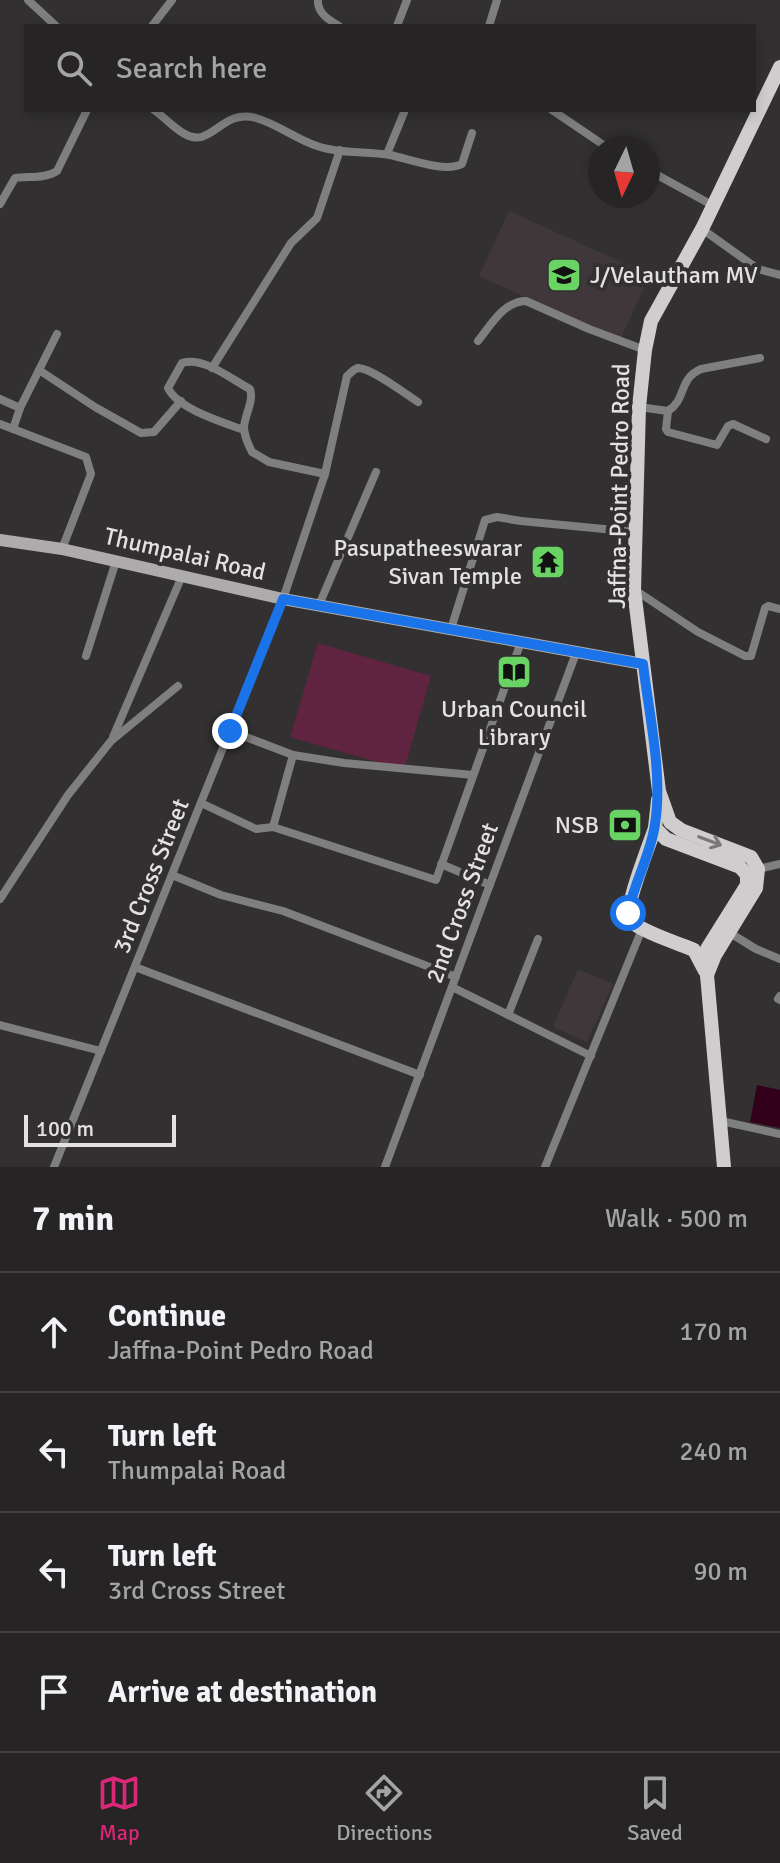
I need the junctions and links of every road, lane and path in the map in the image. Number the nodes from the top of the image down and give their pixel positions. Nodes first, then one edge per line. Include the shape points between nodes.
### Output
1 (28, 0) edge
2 (172, 0) edge
3 (318, 0) edge
4 (407, 0) edge
5 (497, 0) edge
6 (54, 24) edge
7 (154, 24) edge
8 (335, 24) edge
9 (398, 24) edge
10 (490, 24) edge
11 (780, 67) edge
12 (86, 112) edge
13 (156, 112) edge
14 (404, 112) edge
15 (555, 112) edge
16 (472, 133) dead end
17 (590, 136) edge
18 (340, 150) junction
19 (387, 154) junction
20 (660, 177) edge
21 (0, 204) edge
22 (714, 206) junction
23 (702, 229) junction
24 (780, 275) edge
25 (57, 334) dead end
26 (478, 341) dead end
27 (645, 350) junction
28 (760, 358) dead end
29 (212, 368) junction
30 (39, 370) junction
31 (0, 399) edge
32 (181, 401) junction
33 (418, 402) dead end
34 (639, 407) junction
35 (20, 408) junction
36 (668, 411) junction
37 (0, 424) edge
38 (13, 429) junction
39 (244, 430) junction
40 (766, 439) dead end
41 (376, 472) dead end
42 (325, 474) junction
43 (635, 532) junction
44 (0, 540) edge
45 (62, 549) junction
46 (116, 561) junction
47 (182, 576) junction
48 (634, 590) junction
49 (283, 599) junction
50 (319, 605) junction
51 (780, 609) edge
52 (451, 629) junction
53 (521, 642) junction
54 (576, 653) junction
55 (86, 656) dead end
56 (643, 664) junction
57 (178, 686) dead end
58 (230, 731) junction
59 (111, 741) junction
60 (293, 755) junction
61 (473, 775) junction
62 (659, 791) junction
63 (201, 803) junction
64 (273, 827) junction
65 (655, 828) junction
66 (441, 864) junction
67 (780, 864) edge
68 (758, 869) junction
69 (172, 875) junction
70 (490, 885) junction
71 (0, 899) edge
72 (642, 929) junction
73 (730, 933) junction
74 (538, 939) dead end
75 (780, 959) edge
76 (135, 967) junction
77 (707, 975) junction
78 (456, 977) junction
79 (452, 987) junction
80 (508, 1015) junction
81 (0, 1025) edge
82 (101, 1051) junction
83 (591, 1056) junction
84 (420, 1075) junction
85 (721, 1121) junction
86 (780, 1134) edge
87 (54, 1167) edge
88 (385, 1167) edge
89 (545, 1167) edge
90 (724, 1167) edge

1 - 6 street
2 - 7 street
3 - 8 street via 326,19
4 - 9 street
5 - 10 street
11 - 22 main road, Jaffna-Point Pedro Road
12 - 21 street via 57,171 49,177 15,178
13 - 18 street via 196,138 238,116
14 - 19 street
15 - 17 street
16 - 19 street via 456,168
18 - 19 street
18 - 29 street via 317,218 291,243
20 - 22 street
22 - 23 main road, Jaffna-Point Pedro Road
23 - 24 street via 758,269
23 - 27 main road, Jaffna-Point Pedro Road via 651,321
25 - 30 street
26 - 27 street via 508,305 526,301
27 - 34 main road, Jaffna-Point Pedro Road
28 - 36 street via 694,372
29 - 32 street via 182,363 168,388
29 - 39 street via 252,392
30 - 32 street via 141,433 154,432
30 - 35 street
31 - 35 street
32 - 39 street
33 - 42 street, 3rd Cross Street via 384,379 354,369 347,376
34 - 36 street
34 - 43 main road, Jaffna-Point Pedro Road
35 - 38 street
36 - 40 street via 667,431 683,436 717,445 733,424
37 - 38 street
38 - 45 street via 86,457 91,474
39 - 42 street via 252,452 269,462
41 - 50 street
42 - 49 street, 3rd Cross Street
43 - 48 main road, Jaffna-Point Pedro Road
43 - 52 street via 485,520
44 - 45 street, Thumpalai Road
45 - 46 street, Thumpalai Road
46 - 47 street, Thumpalai Road
46 - 55 street
47 - 49 street, Thumpalai Road
47 - 59 street
48 - 51 street via 745,656 751,656 765,608
48 - 56 main road, Jaffna-Point Pedro Road
49 - 50 street, Thumpalai Road
49 - 58 street, 3rd Cross Street
50 - 52 street, Thumpalai Road
52 - 53 street, Thumpalai Road
53 - 54 street, Thumpalai Road
53 - 61 street
54 - 56 street, Thumpalai Road
54 - 70 street, 2nd Cross Street
56 - 62 main road, Jaffna-Point Pedro Road
57 - 59 street
58 - 60 street
58 - 63 street, 3rd Cross Street
59 - 71 street via 68,795
60 - 61 street
60 - 64 street
61 - 66 street
62 - 65 main road, Jaffna-Point Pedro Road
62 -> 68 main road, Jaffna-Point Pedro Road via 670,822 751,857
63 - 64 street via 256,829
63 - 69 street, 3rd Cross Street
64 - 66 street via 436,880
65 - 72 main road, Jaffna-Point Pedro Road via 628,913
65 - 77 main road via 666,839 740,867 747,875 747,885 707,949
66 - 70 street
67 - 68 street
68 - 73 main road via 756,888
69 - 76 street, 3rd Cross Street
69 - 78 street
70 - 78 street, 2nd Cross Street
72 - 77 main road via 694,950
72 - 83 street
73 - 75 street
73 - 77 main road
74 - 80 street
76 - 82 street, 3rd Cross Street
76 - 84 street
77 - 85 main road
78 - 79 street, 2nd Cross Street
79 - 80 street
79 - 84 street, 2nd Cross Street
80 - 83 street
81 - 82 street
82 - 87 street, 3rd Cross Street
83 - 89 street
84 - 88 street, 2nd Cross Street
85 - 86 street
85 - 90 main road

